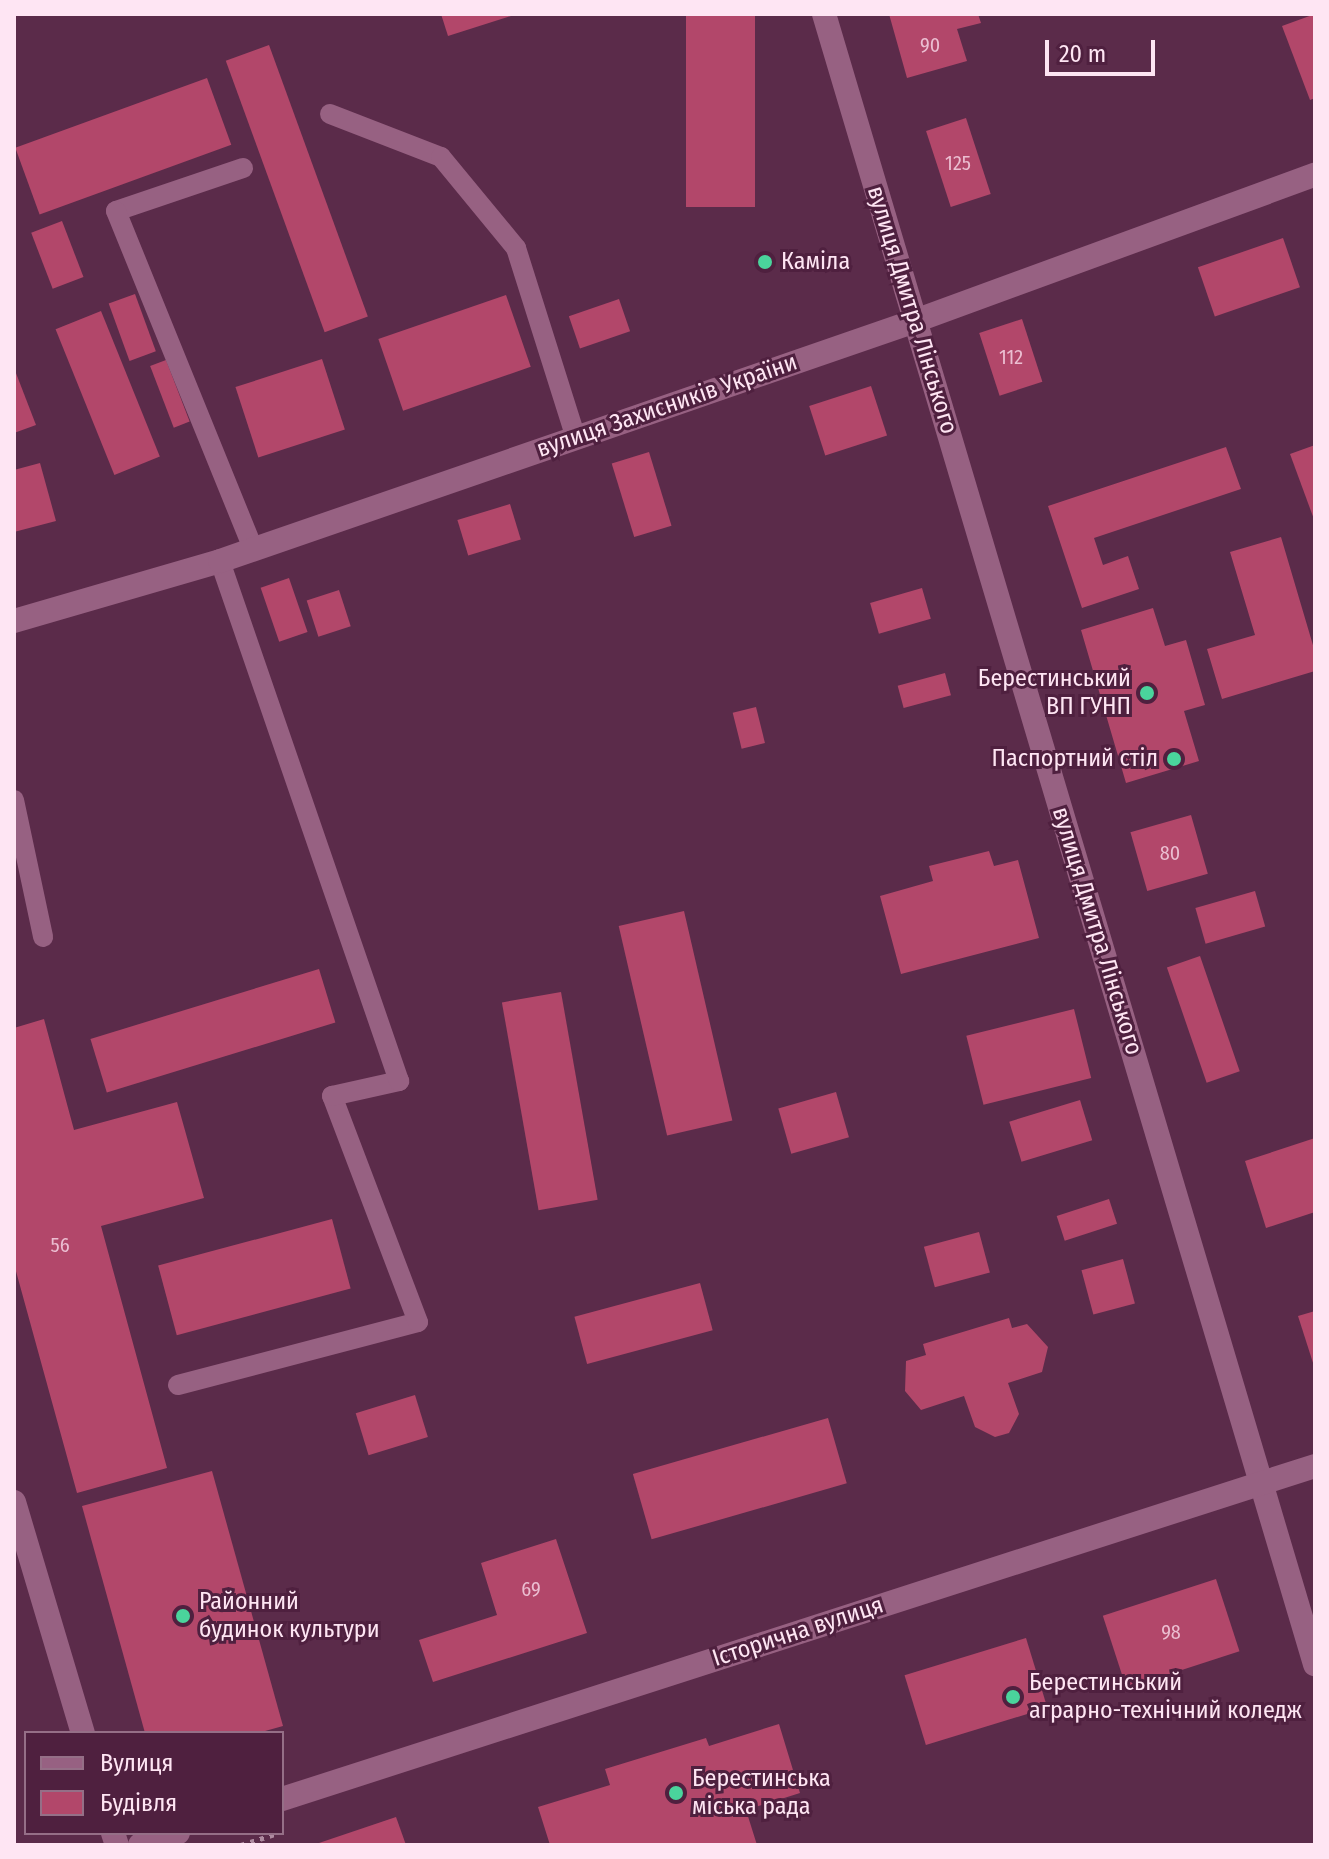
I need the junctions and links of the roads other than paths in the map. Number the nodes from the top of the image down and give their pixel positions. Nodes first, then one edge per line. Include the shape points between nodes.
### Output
1 (824, 14) edge
2 (330, 114) dead end
3 (243, 168) dead end
4 (1315, 175) edge
5 (915, 321) junction
6 (576, 438) junction
7 (253, 549) junction
8 (220, 561) junction
9 (14, 621) edge
10 (14, 800) edge
11 (43, 937) dead end
12 (178, 1385) dead end
13 (1315, 1466) edge
14 (1262, 1482) junction
15 (14, 1502) edge
16 (1315, 1664) edge
17 (82, 1731) edge
18 (284, 1798) edge
19 (172, 1835) edge
20 (140, 1845) edge

1 - 5 street, вулиця Дмитра Лінського
2 - 6 lane via 441,157 516,248
3 - 7 lane via 116,211
4 - 5 street, вулиця Захисників України
5 - 6 street, вулиця Захисників України
5 - 14 street, вулиця Дмитра Лінського
6 - 7 street, вулиця Захисників України
7 - 8 street, вулиця Захисників України
8 - 9 street, вулиця Захисників України
8 - 12 lane via 399,1081 332,1096 418,1322
10 - 11 lane
13 - 14 street, Історична вулиця
14 - 16 street, вулиця Дмитра Лінського
14 - 18 street, Історична вулиця
15 - 17 street
19 - 20 street

